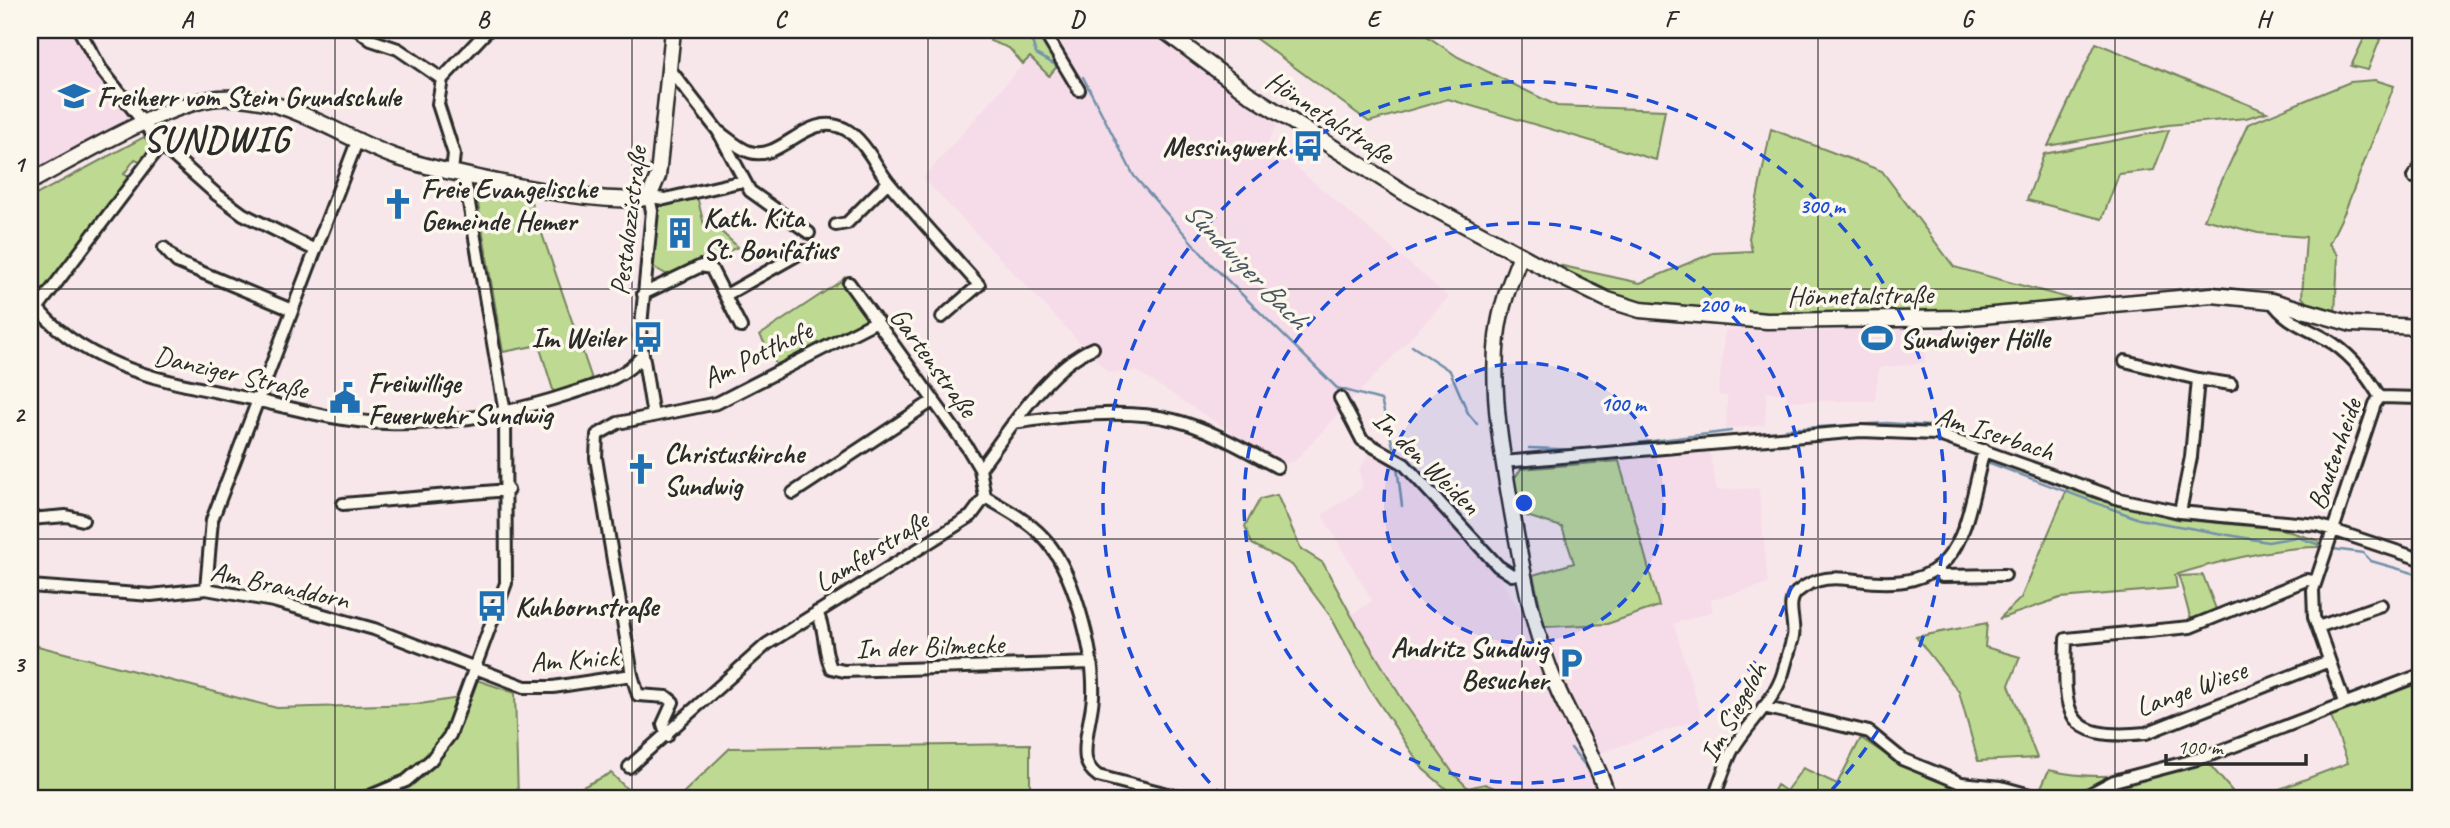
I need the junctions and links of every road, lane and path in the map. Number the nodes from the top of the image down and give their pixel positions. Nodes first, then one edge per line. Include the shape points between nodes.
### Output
1 (79, 30) edge
2 (358, 30) edge
3 (488, 30) edge
4 (673, 30) edge
5 (1043, 30) edge
6 (1163, 30) edge
7 (669, 68) junction
8 (442, 79) junction
9 (1079, 90) dead end
10 (146, 123) junction
11 (718, 131) junction
12 (358, 139) junction
13 (161, 145) junction
14 (2420, 167) edge
15 (458, 173) junction
16 (2413, 177) dead end
17 (743, 181) junction
18 (30, 182) edge
19 (888, 182) junction
20 (649, 197) junction
21 (836, 225) dead end
22 (809, 233) dead end
23 (164, 248) dead end
24 (316, 250) junction
25 (804, 251) dead end
26 (1521, 255) junction
27 (849, 283) dead end
28 (643, 294) junction
29 (726, 295) junction
30 (30, 299) edge
31 (2272, 301) junction
32 (292, 310) junction
33 (33, 313) edge
34 (942, 317) dead end
35 (877, 321) junction
36 (741, 327) dead end
37 (2420, 327) edge
38 (1093, 348) dead end
39 (642, 356) junction
40 (2125, 361) dead end
41 (2198, 379) junction
42 (2231, 384) dead end
43 (2380, 397) junction
44 (1340, 398) dead end
45 (2420, 398) edge
46 (934, 400) junction
47 (257, 401) junction
48 (505, 413) junction
49 (653, 416) junction
50 (1013, 423) junction
51 (1984, 450) junction
52 (1503, 462) junction
53 (1277, 467) dead end
54 (981, 469) junction
55 (508, 490) junction
56 (793, 493) dead end
57 (985, 497) junction
58 (343, 504) dead end
59 (2180, 512) junction
60 (30, 519) edge
61 (83, 520) dead end
62 (2331, 529) junction
63 (2420, 559) edge
64 (1937, 571) junction
65 (1523, 573) junction
66 (2005, 575) dead end
67 (2315, 581) junction
68 (30, 586) edge
69 (206, 589) junction
70 (2381, 605) dead end
71 (817, 612) junction
72 (2318, 627) junction
73 (2329, 661) junction
74 (1091, 663) junction
75 (472, 668) junction
76 (632, 675) junction
77 (2420, 675) edge
78 (2344, 702) junction
79 (1763, 707) junction
80 (667, 736) junction
81 (629, 767) dead end
82 (365, 798) edge
83 (1183, 798) edge
84 (1608, 798) edge
85 (1714, 798) edge
86 (2041, 798) edge
87 (2082, 798) edge

1 - 10 street via 100,69
2 - 8 street via 398,49
3 - 8 street
4 - 7 street, Pestalozzistraße
5 - 9 street
6 - 26 street, Hönnetalstraße via 1208,66 1341,155
7 - 11 street, Gartenstraße
7 - 20 street, Pestalozzistraße via 658,176
8 - 15 street via 438,104
10 - 12 street via 191,103 250,96
10 - 13 street
10 - 18 street
11 - 17 street, Gartenstraße
11 - 19 street, Gartenstraße via 747,152 764,154 802,131 831,126 844,129 858,140
12 - 15 street via 392,156
12 - 24 street
13 - 24 street via 243,214
13 - 33 street
14 - 16 street
15 - 20 street via 620,201
15 - 48 street
17 - 20 street via 665,199
17 - 22 street, Gartenstraße via 750,191
19 - 21 street via 847,223
19 - 34 street, Gartenstraße via 979,285
20 - 28 street, Pestalozzistraße via 652,211
23 - 32 street via 177,262
24 - 32 street
25 - 29 street
26 - 31 street, Hönnetalstraße via 1608,300 1640,310 1766,321 2021,315 2211,295
26 - 52 street via 1507,287 1497,337
27 - 35 street, Gartenstraße
28 - 29 street via 701,266 711,268
28 - 39 street, Pestalozzistraße
29 - 36 street
30 - 33 street, Danziger Straße
31 - 37 street, Hönnetalstraße via 2352,324
31 - 43 street, Bautenheide via 2279,313 2354,360
32 - 47 street
33 - 47 street, Danziger Straße via 99,357 135,373
35 - 46 street, Gartenstraße
35 - 49 street, Am Potthofe via 717,403
38 - 50 street via 1078,354
39 - 48 street, Danziger Straße via 618,377
39 - 49 street, Pestalozzistraße
40 - 41 street
41 - 42 street
41 - 59 street via 2191,457
43 - 45 street
43 - 62 street, Bautenheide
44 - 65 street, In den Weiden via 1362,440 1404,464 1498,566 1512,575
46 - 54 street, Gartenstraße
46 - 56 street
47 - 48 street, Danziger Straße via 322,416 388,423
47 - 69 street via 212,520
48 - 55 street
49 - 76 street, Am Potthofe via 607,427 597,435 595,446
50 - 53 street via 1119,415 1174,420
50 - 54 street
51 - 52 street, Am Iserbach via 1936,434 1875,430
51 - 59 street, Am Iserbach via 2119,499
51 - 64 street via 1961,537 1954,553
52 - 65 street
54 - 57 street
55 - 58 street
55 - 75 street via 506,583
57 - 71 street, Lamferstraße via 971,516
57 - 74 street via 1042,535 1061,560
59 - 62 street, Am Iserbach
60 - 61 street via 66,516
62 - 63 street, Am Iserbach
62 - 67 street, Bautenheide
64 - 66 street, Im Siegeloh via 1942,576
64 - 79 street, Im Siegeloh via 1887,581 1833,576 1802,588 1791,604 1793,635 1782,677
65 - 84 street via 1528,603 1559,692 1601,774
67 - 72 street, Bautenheide via 2313,608
67 - 73 street, Lange Wiese via 2305,580 2190,626 2066,639 2065,701 2074,719 2090,729 2121,735 2146,733
68 - 69 street, Am Branddorn via 151,595
69 - 75 street, Am Branddorn via 273,601 374,629
70 - 72 street
71 - 74 street, In der Bilmecke via 831,668 845,671
71 - 80 street, Lamferstraße via 767,644
72 - 73 street, Bautenheide
73 - 78 street, Bautenheide
74 - 83 street via 1094,691 1086,745 1089,768 1098,776
75 - 76 street, Am Knick via 525,687
75 - 82 street via 450,735 430,760 405,781
76 - 80 street, Am Knick via 638,695 667,697 673,702 663,724
77 - 78 street
78 - 87 street via 2205,757 2114,781
79 - 85 street, Im Siegeloh via 1734,748
79 - 86 street via 1869,732 1902,759 1972,787 2001,787
80 - 81 street, Lamferstraße

